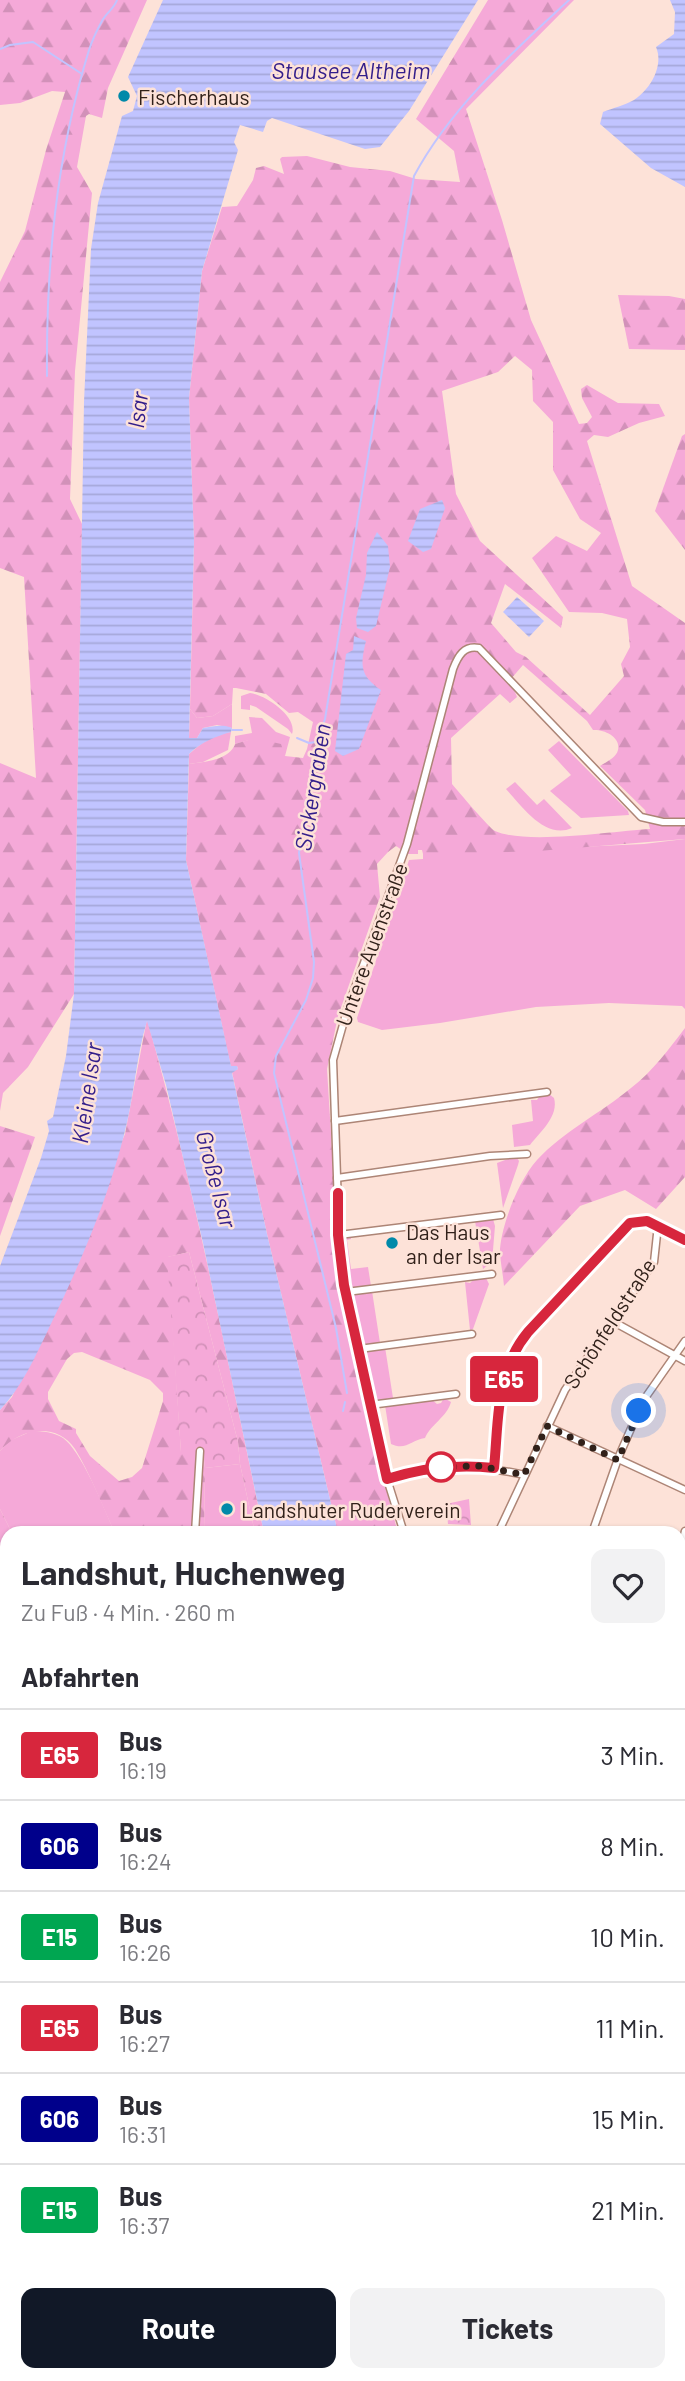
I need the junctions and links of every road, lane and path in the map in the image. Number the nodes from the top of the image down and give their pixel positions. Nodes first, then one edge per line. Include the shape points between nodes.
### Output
1 (685, 822) edge
2 (547, 1092) dead end
3 (335, 1121) junction
4 (527, 1154) dead end
5 (337, 1178) junction
6 (501, 1215) dead end
7 (658, 1225) junction
8 (338, 1235) junction
9 (685, 1240) edge
10 (492, 1274) dead end
11 (346, 1293) junction
12 (612, 1321) junction
13 (472, 1334) dead end
14 (685, 1341) edge
15 (359, 1349) junction
16 (674, 1355) junction
17 (685, 1361) edge
18 (456, 1394) dead end
19 (370, 1405) junction
20 (547, 1426) junction
21 (200, 1451) dead end
22 (618, 1460) junction
23 (494, 1468) junction
24 (524, 1475) junction
25 (387, 1479) junction
26 (685, 1490) edge
27 (195, 1526) edge
28 (402, 1526) edge
29 (501, 1526) edge
30 (594, 1526) edge

1 - 3 street, Untere Auenstraße via 642,817 479,648 462,652 453,669 407,844 335,1048
2 - 3 street
3 - 5 street, Untere Auenstraße
4 - 5 street
5 - 8 street, Untere Auenstraße
6 - 8 street
7 - 9 street
7 - 12 street, Schönfeldstraße via 654,1262
7 - 23 street via 642,1220 624,1227 514,1351 502,1386
8 - 11 street, Untere Auenstraße
10 - 11 street
11 - 15 street, Untere Auenstraße
12 - 16 street
12 - 20 street, Schönfeldstraße via 565,1390
13 - 15 street
14 - 16 street
15 - 19 street, Untere Auenstraße
16 - 17 street
16 - 22 street via 643,1401
18 - 19 street
19 - 25 street, Untere Auenstraße
20 - 22 street
20 - 24 street, Schönfeldstraße
21 - 27 street
22 - 26 street
22 - 30 street
23 - 24 street
23 - 25 street via 428,1468
24 - 29 street, Schönfeldstraße
25 - 28 street, Untere Auenstraße

